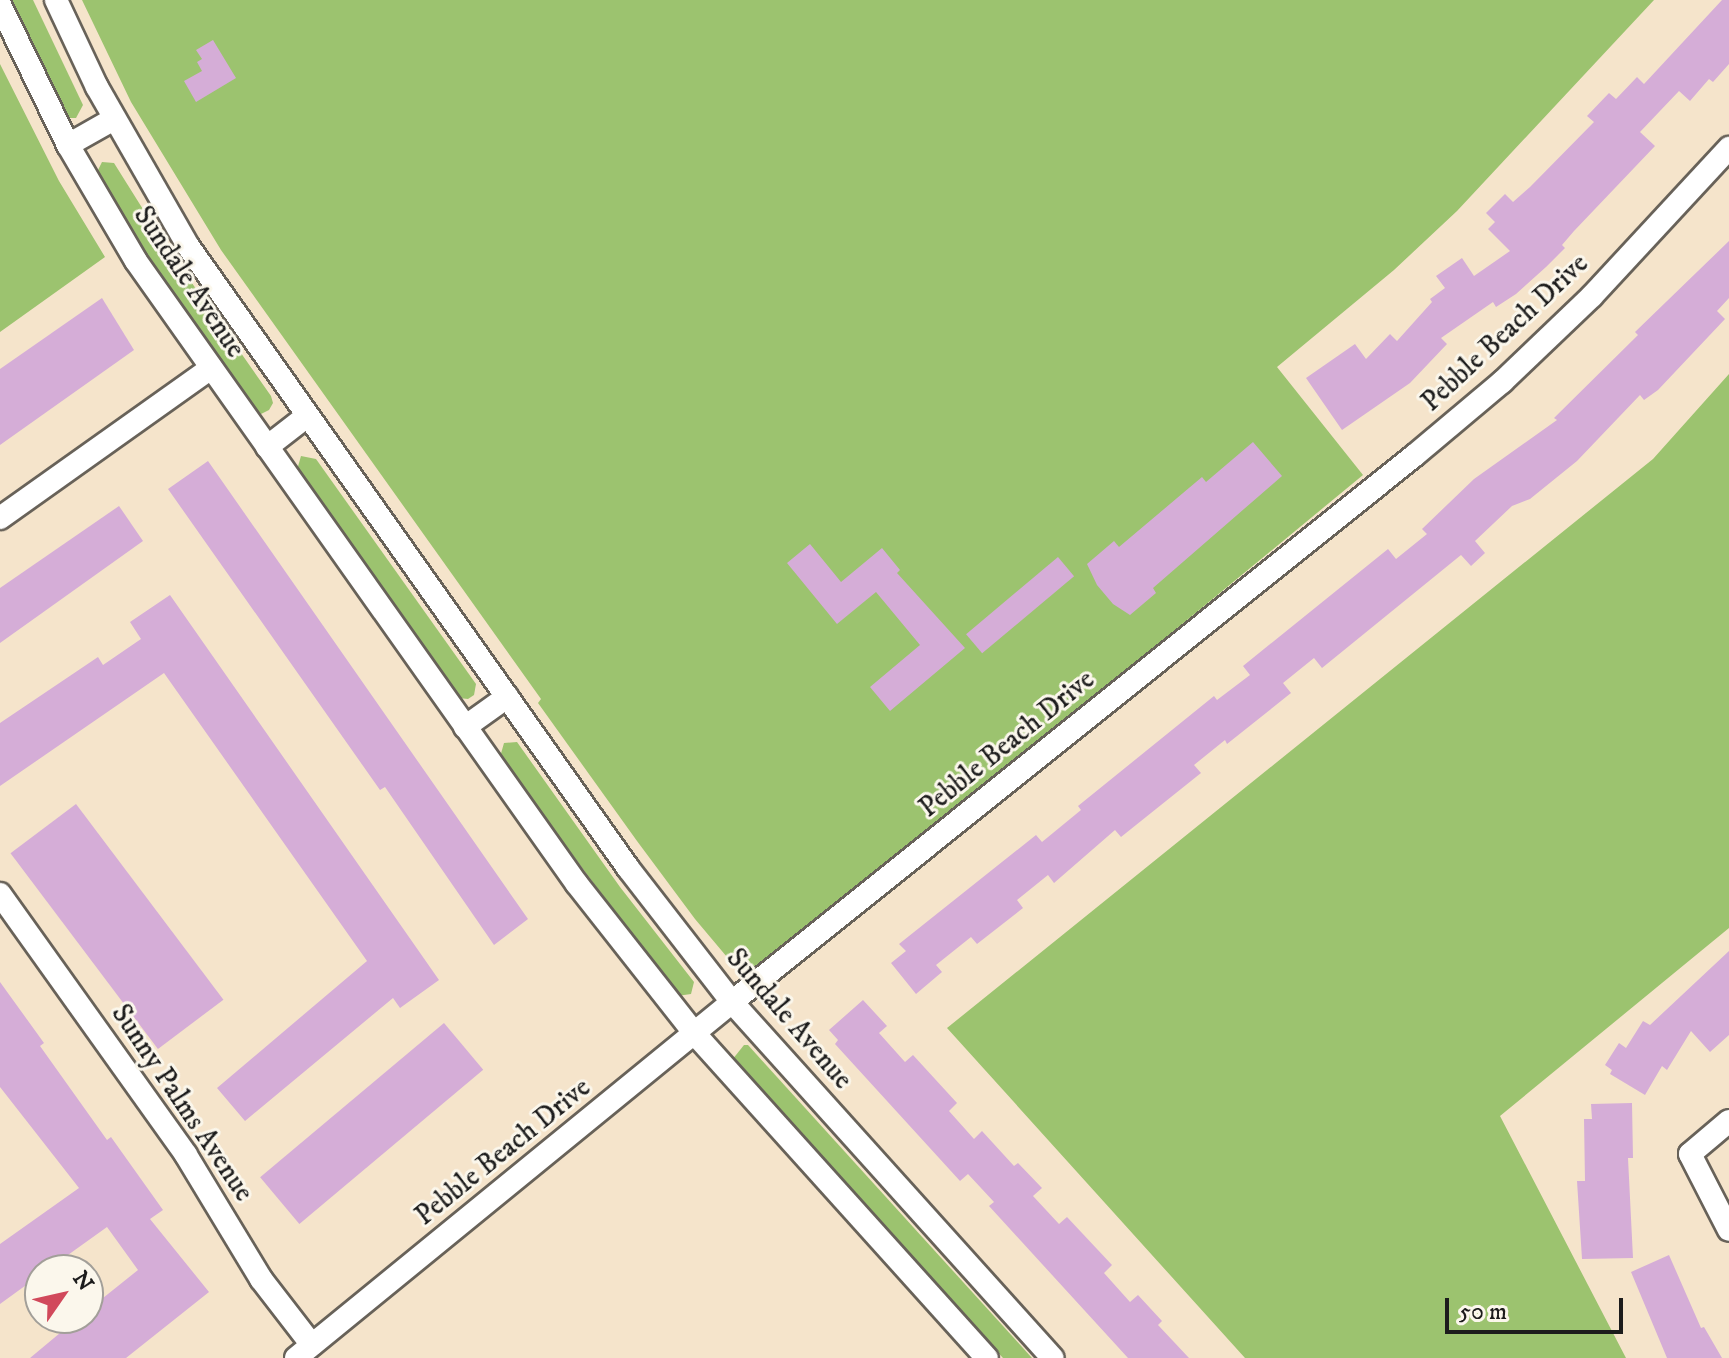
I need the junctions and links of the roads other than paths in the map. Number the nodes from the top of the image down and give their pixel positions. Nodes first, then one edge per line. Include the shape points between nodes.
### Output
1 (56, 0) edge
2 (0, 5) edge
3 (114, 119) junction
4 (68, 145) junction
5 (1729, 148) edge
6 (211, 368) junction
7 (307, 416) junction
8 (267, 447) junction
9 (0, 518) edge
10 (507, 697) junction
11 (465, 727) junction
12 (0, 894) edge
13 (732, 1002) junction
14 (695, 1034) junction
15 (1729, 1121) edge
16 (1729, 1230) edge
17 (304, 1352) edge
18 (987, 1358) edge
19 (1053, 1358) edge

1 - 3 street, Sundale Avenue
2 - 4 street, Sundale Avenue
3 - 4 street
3 - 7 street, Sundale Avenue via 188,246
4 - 6 street, Sundale Avenue via 136,261
5 - 13 street, Pebble Beach Drive via 1592,296 1502,382
6 - 8 street, Sundale Avenue
6 - 9 street
7 - 8 street
7 - 10 street, Sundale Avenue
8 - 11 street, Sundale Avenue
10 - 11 street
10 - 13 street, Sundale Avenue via 628,868
11 - 14 street, Sundale Avenue via 622,945
12 - 17 street, Sunny Palms Avenue via 193,1165
13 - 14 street, Pebble Beach Drive
13 - 19 street, Sundale Avenue
14 - 17 street, Pebble Beach Drive
14 - 18 street, Sundale Avenue
15 - 16 street via 1690,1154

